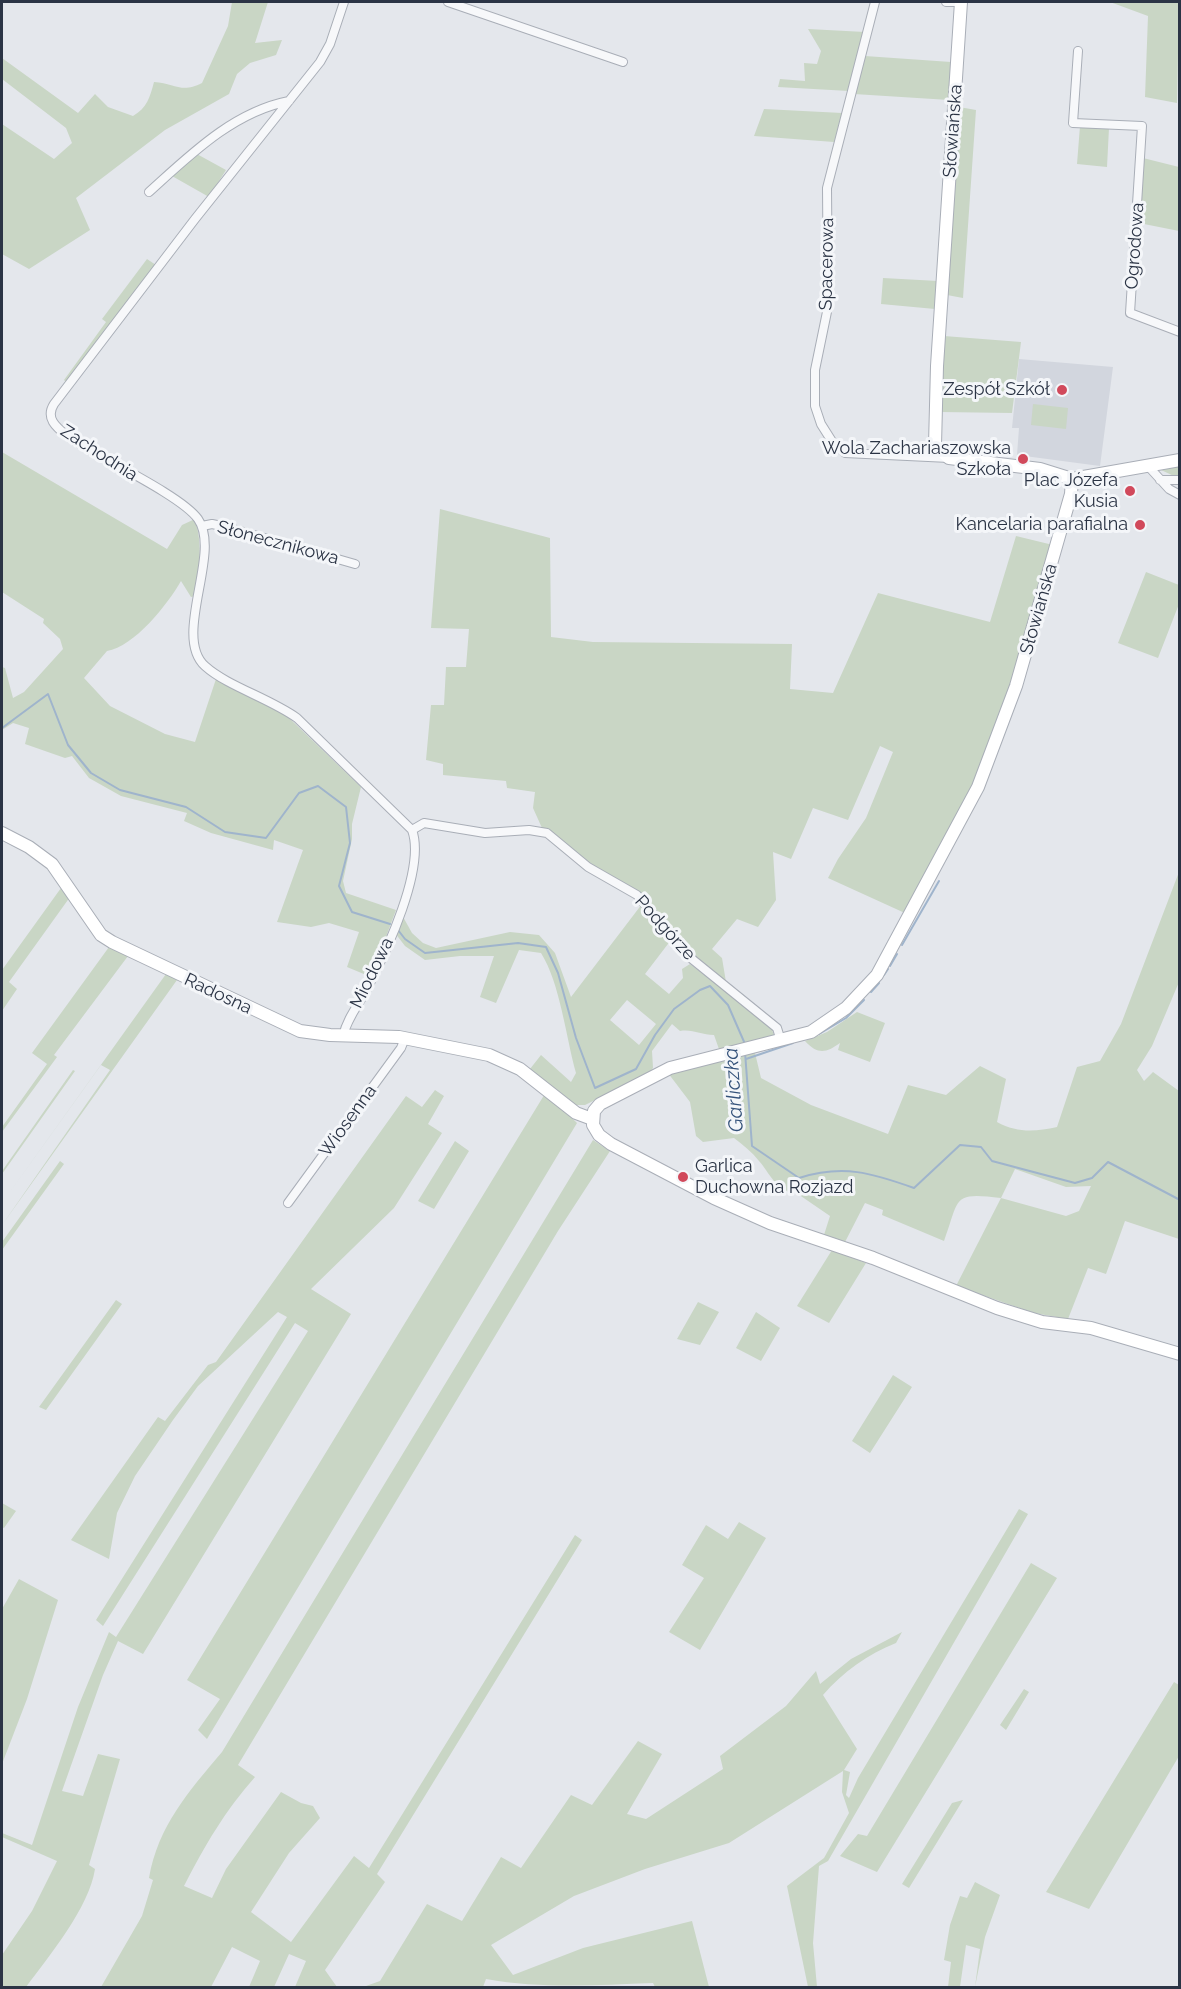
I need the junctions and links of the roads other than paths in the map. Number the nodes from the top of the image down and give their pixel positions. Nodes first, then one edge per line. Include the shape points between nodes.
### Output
1 (344, 2) edge
2 (448, 2) edge
3 (875, 2) edge
4 (946, 2) edge
5 (961, 2) edge
6 (1078, 51) dead end
7 (623, 62) dead end
8 (289, 101) junction
9 (149, 192) dead end
10 (1179, 332) edge
11 (949, 458) junction
12 (1179, 460) edge
13 (1148, 466) junction
14 (1072, 479) junction
15 (1160, 479) junction
16 (1179, 480) edge
17 (1179, 494) edge
18 (202, 526) junction
19 (355, 564) dead end
20 (412, 830) junction
21 (2, 833) edge
22 (343, 1036) junction
23 (405, 1038) junction
24 (781, 1041) junction
25 (592, 1119) junction
26 (288, 1203) dead end
27 (1179, 1354) edge

1 - 8 street, Zachodnia via 326,53
2 - 7 street
3 - 11 street, Spacerowa via 827,188 828,307 815,370 815,406 833,443 845,453
4 - 5 street
5 - 11 street, Słowiańska via 937,366 935,445
6 - 10 street, Ogrodowa via 1073,123 1142,126 1130,313
8 - 9 street via 265,108 223,130
8 - 18 street, Zachodnia via 195,219 50,414 52,422 66,436 182,504
11 - 14 street via 1040,469
12 - 13 street
13 - 14 street
13 - 15 street
14 - 24 street, Słowiańska via 1056,550 1016,686 959,826 877,975 828,1021 811,1032
15 - 16 street
15 - 17 street
18 - 19 street, Słonecznikowa via 226,527
18 - 20 street via 204,543 193,644 197,656 217,674 280,705 297,718
20 - 22 street, Miodowa via 414,858 401,910
20 - 24 street, Podgórze via 424,823 485,833 548,833 588,867 637,895 687,955 777,1028
21 - 22 street, Radosna via 52,864 101,934 112,942 291,1028
22 - 23 street, Radosna
23 - 25 street, Radosna via 485,1054 520,1069 576,1113
23 - 26 street, Wiosenna
24 - 25 street, Słowiańska via 670,1068 600,1104
25 - 27 street via 596,1131 610,1144 770,1223 873,1258 997,1308 1042,1322 1091,1328

